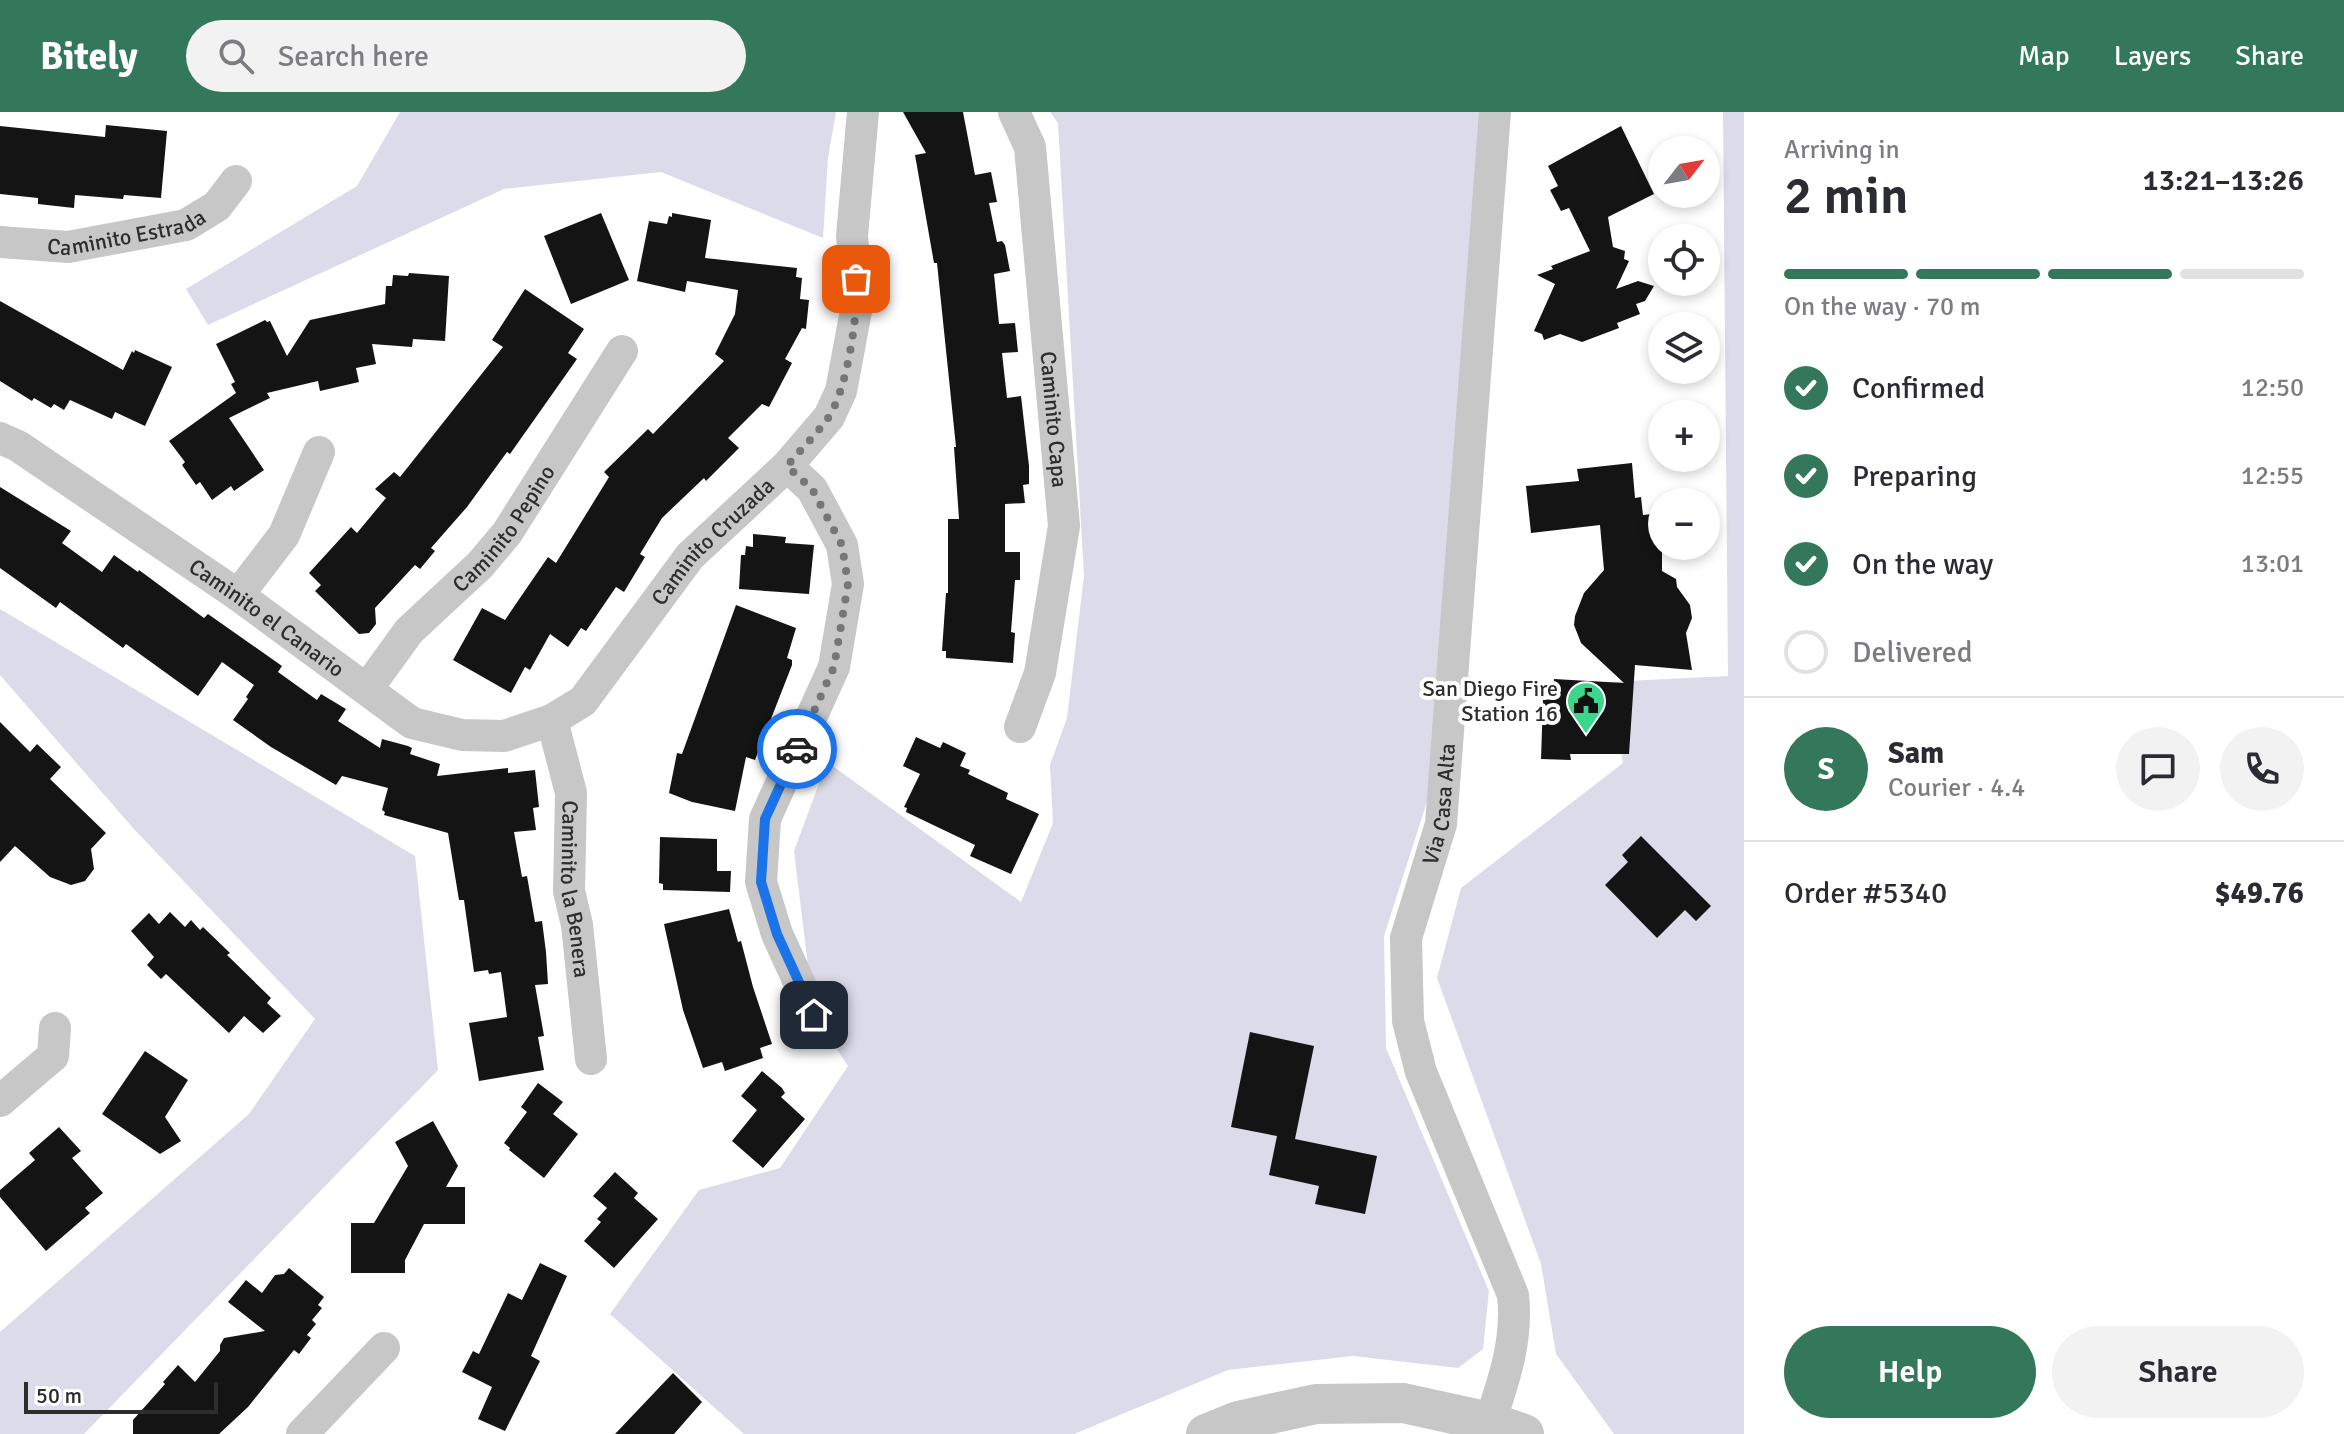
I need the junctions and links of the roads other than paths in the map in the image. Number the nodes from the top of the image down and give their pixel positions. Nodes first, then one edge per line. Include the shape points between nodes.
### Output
1 (863, 112) edge
2 (1014, 112) edge
3 (1495, 112) edge
4 (236, 181) dead end
5 (0, 242) edge
6 (622, 351) dead end
7 (0, 438) edge
8 (319, 452) dead end
9 (787, 466) junction
10 (238, 595) junction
11 (367, 689) junction
12 (552, 720) junction
13 (1020, 727) dead end
14 (814, 1015) dead end
15 (55, 1028) dead end
16 (591, 1059) dead end
17 (0, 1101) edge
18 (384, 1348) dead end
19 (1507, 1428) edge
20 (302, 1434) edge
21 (1206, 1434) edge

1 - 9 street, Caminito Cruzada via 852,236 858,300 841,391 829,417
2 - 13 street, Caminito Capa via 1030,147 1064,526 1040,673
3 - 19 street, Via Casa Alta via 1441,824 1406,938 1408,1021 1421,1072 1513,1295 1516,1319
4 - 5 street, Caminito Estrada via 217,206 186,225 68,247
6 - 11 street, Caminito Pepino via 507,533 409,631
7 - 10 street, Caminito el Canario
8 - 10 street via 284,535
9 - 12 street, Caminito Cruzada via 690,556 583,701
9 - 14 street via 812,489 842,545 848,584 834,667 765,819 761,882 777,934
10 - 11 street, Caminito el Canario
11 - 12 street, Caminito el Canario via 412,723 462,735 504,736
12 - 16 street, Caminito la Benera via 571,793 569,891
15 - 17 street via 53,1056
18 - 20 street
19 - 21 street via 1403,1403 1316,1404 1238,1421

